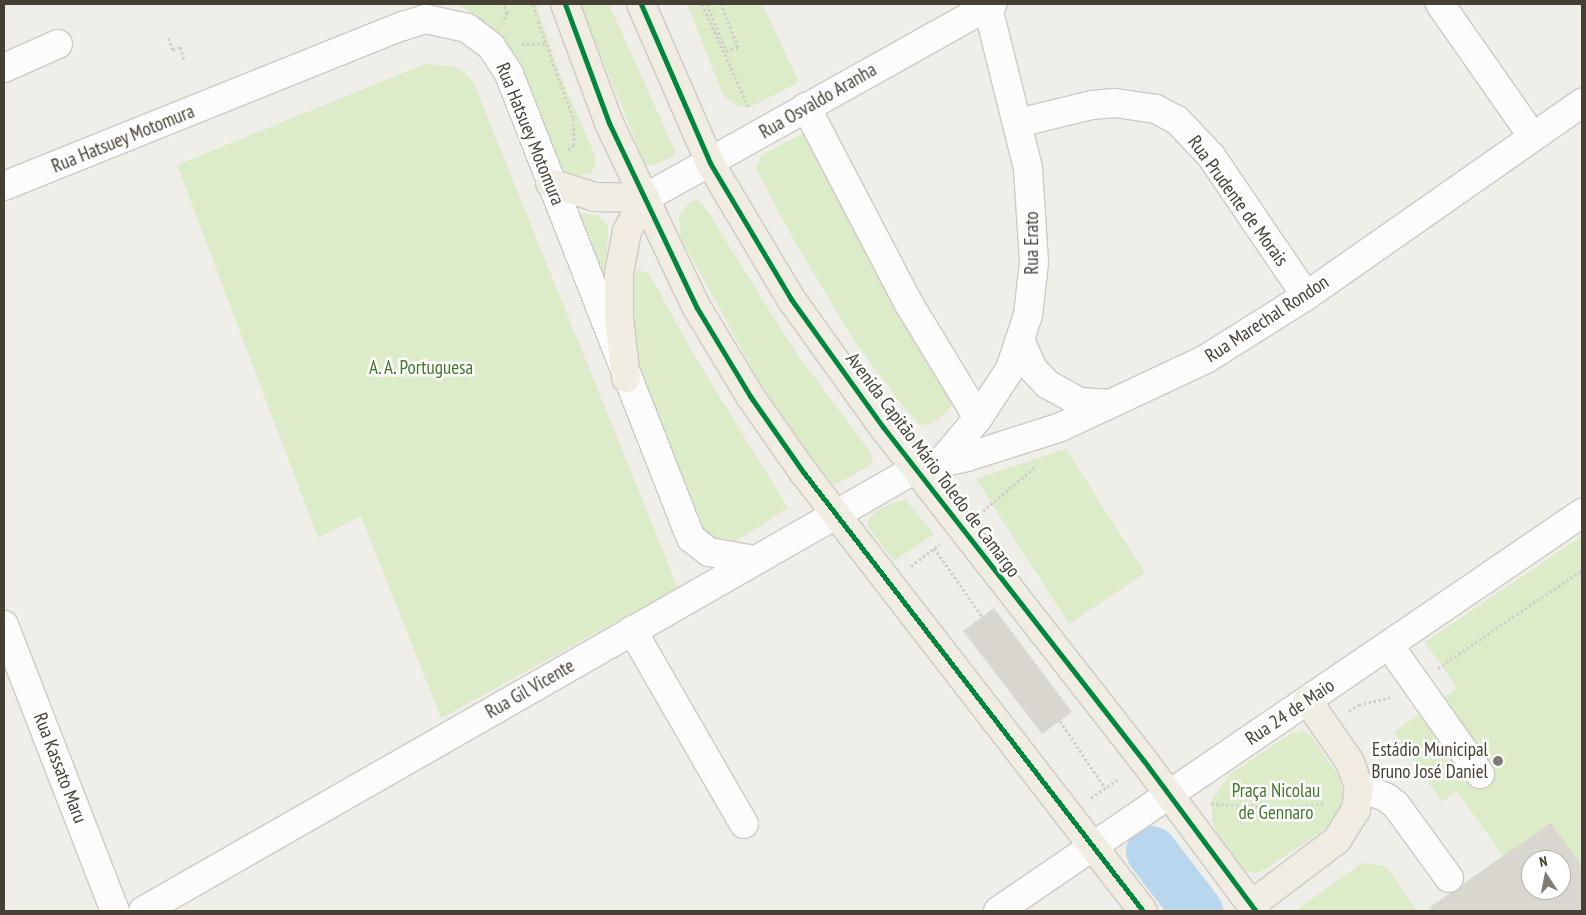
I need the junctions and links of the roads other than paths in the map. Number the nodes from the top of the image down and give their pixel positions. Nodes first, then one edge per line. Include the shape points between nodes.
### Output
1 (565, 4) edge
2 (641, 4) edge
3 (989, 4) edge
4 (1440, 4) edge
5 (440, 12) edge
6 (58, 44) dead end
7 (4, 68) edge
8 (1582, 103) edge
9 (806, 107) junction
10 (1018, 123) junction
11 (1533, 138) junction
12 (710, 163) junction
13 (546, 172) junction
14 (4, 186) edge
15 (645, 198) junction
16 (1306, 296) junction
17 (1021, 342) junction
18 (626, 378) junction
19 (1109, 404) junction
20 (978, 418) junction
21 (929, 465) junction
22 (835, 513) junction
23 (1582, 513) edge
24 (754, 560) junction
25 (4, 625) edge
26 (632, 630) junction
27 (1389, 645) junction
28 (1307, 700) junction
29 (1480, 774) dead end
30 (1359, 793) junction
31 (1159, 802) junction
32 (744, 824) dead end
33 (1102, 840) junction
34 (1449, 878) dead end
35 (1253, 908) edge
36 (115, 911) edge
37 (143, 911) edge
38 (998, 911) edge
39 (1142, 911) edge

1 - 15 main road via 609,123
2 - 12 main road, Avenida Capitão Mário Toledo de Camargo
3 - 9 street, Rua Osvaldo Aranha
3 - 10 street, Rua Erato
4 - 11 street
5 - 13 street, Rua Hatsuey Motomura via 480,36 502,60
5 - 14 street, Rua Hatsuey Motomura
6 - 7 street
8 - 11 street, Rua Marechal Rondon
9 - 12 street, Rua Osvaldo Aranha
9 - 20 street via 909,304
10 - 16 street, Rua Prudente de Morais via 1092,105 1114,103 1149,107 1177,120 1211,156
10 - 17 street, Rua Erato via 1028,168 1034,222 1034,262
11 - 16 street, Rua Marechal Rondon
12 - 15 street, Rua Osvaldo Aranha
12 - 21 main road, Avenida Capitão Mário Toledo de Camargo via 791,299 883,427
13 - 15 main road via 595,197
13 - 18 street, Rua Hatsuey Motomura
15 - 18 main road via 627,231 619,274 619,318
15 - 22 main road via 697,308 727,360
16 - 19 street, Rua Marechal Rondon via 1206,359
17 - 19 street via 1033,369 1048,384 1080,402
17 - 20 street, Rua Erato via 1010,369
18 - 24 street, Rua Hatsuey Motomura via 691,538 709,552
19 - 21 street, Rua Marechal Rondon via 1061,427 1003,447
20 - 21 street, Rua Erato
21 - 22 street, Rua Gil Vicente
21 - 31 main road, Avenida Capitão Mário Toledo de Camargo via 1144,761
22 - 24 street, Rua Gil Vicente
22 - 33 main road via 1068,814
23 - 27 street, Rua 24 de Maio
24 - 26 street, Rua Gil Vicente
25 - 36 street, Rua Kassato Maru
26 - 32 street
26 - 37 street, Rua Gil Vicente
27 - 28 street, Rua 24 de Maio
27 - 29 street
28 - 30 main road via 1350,762
28 - 31 street, Rua 24 de Maio
30 - 34 street via 1387,798 1396,805
30 - 35 main road via 1348,827 1337,840
31 - 33 street, Rua 24 de Maio
31 - 35 main road, Avenida Capitão Mário Toledo de Camargo
33 - 38 street, Rua 24 de Maio
33 - 39 main road

